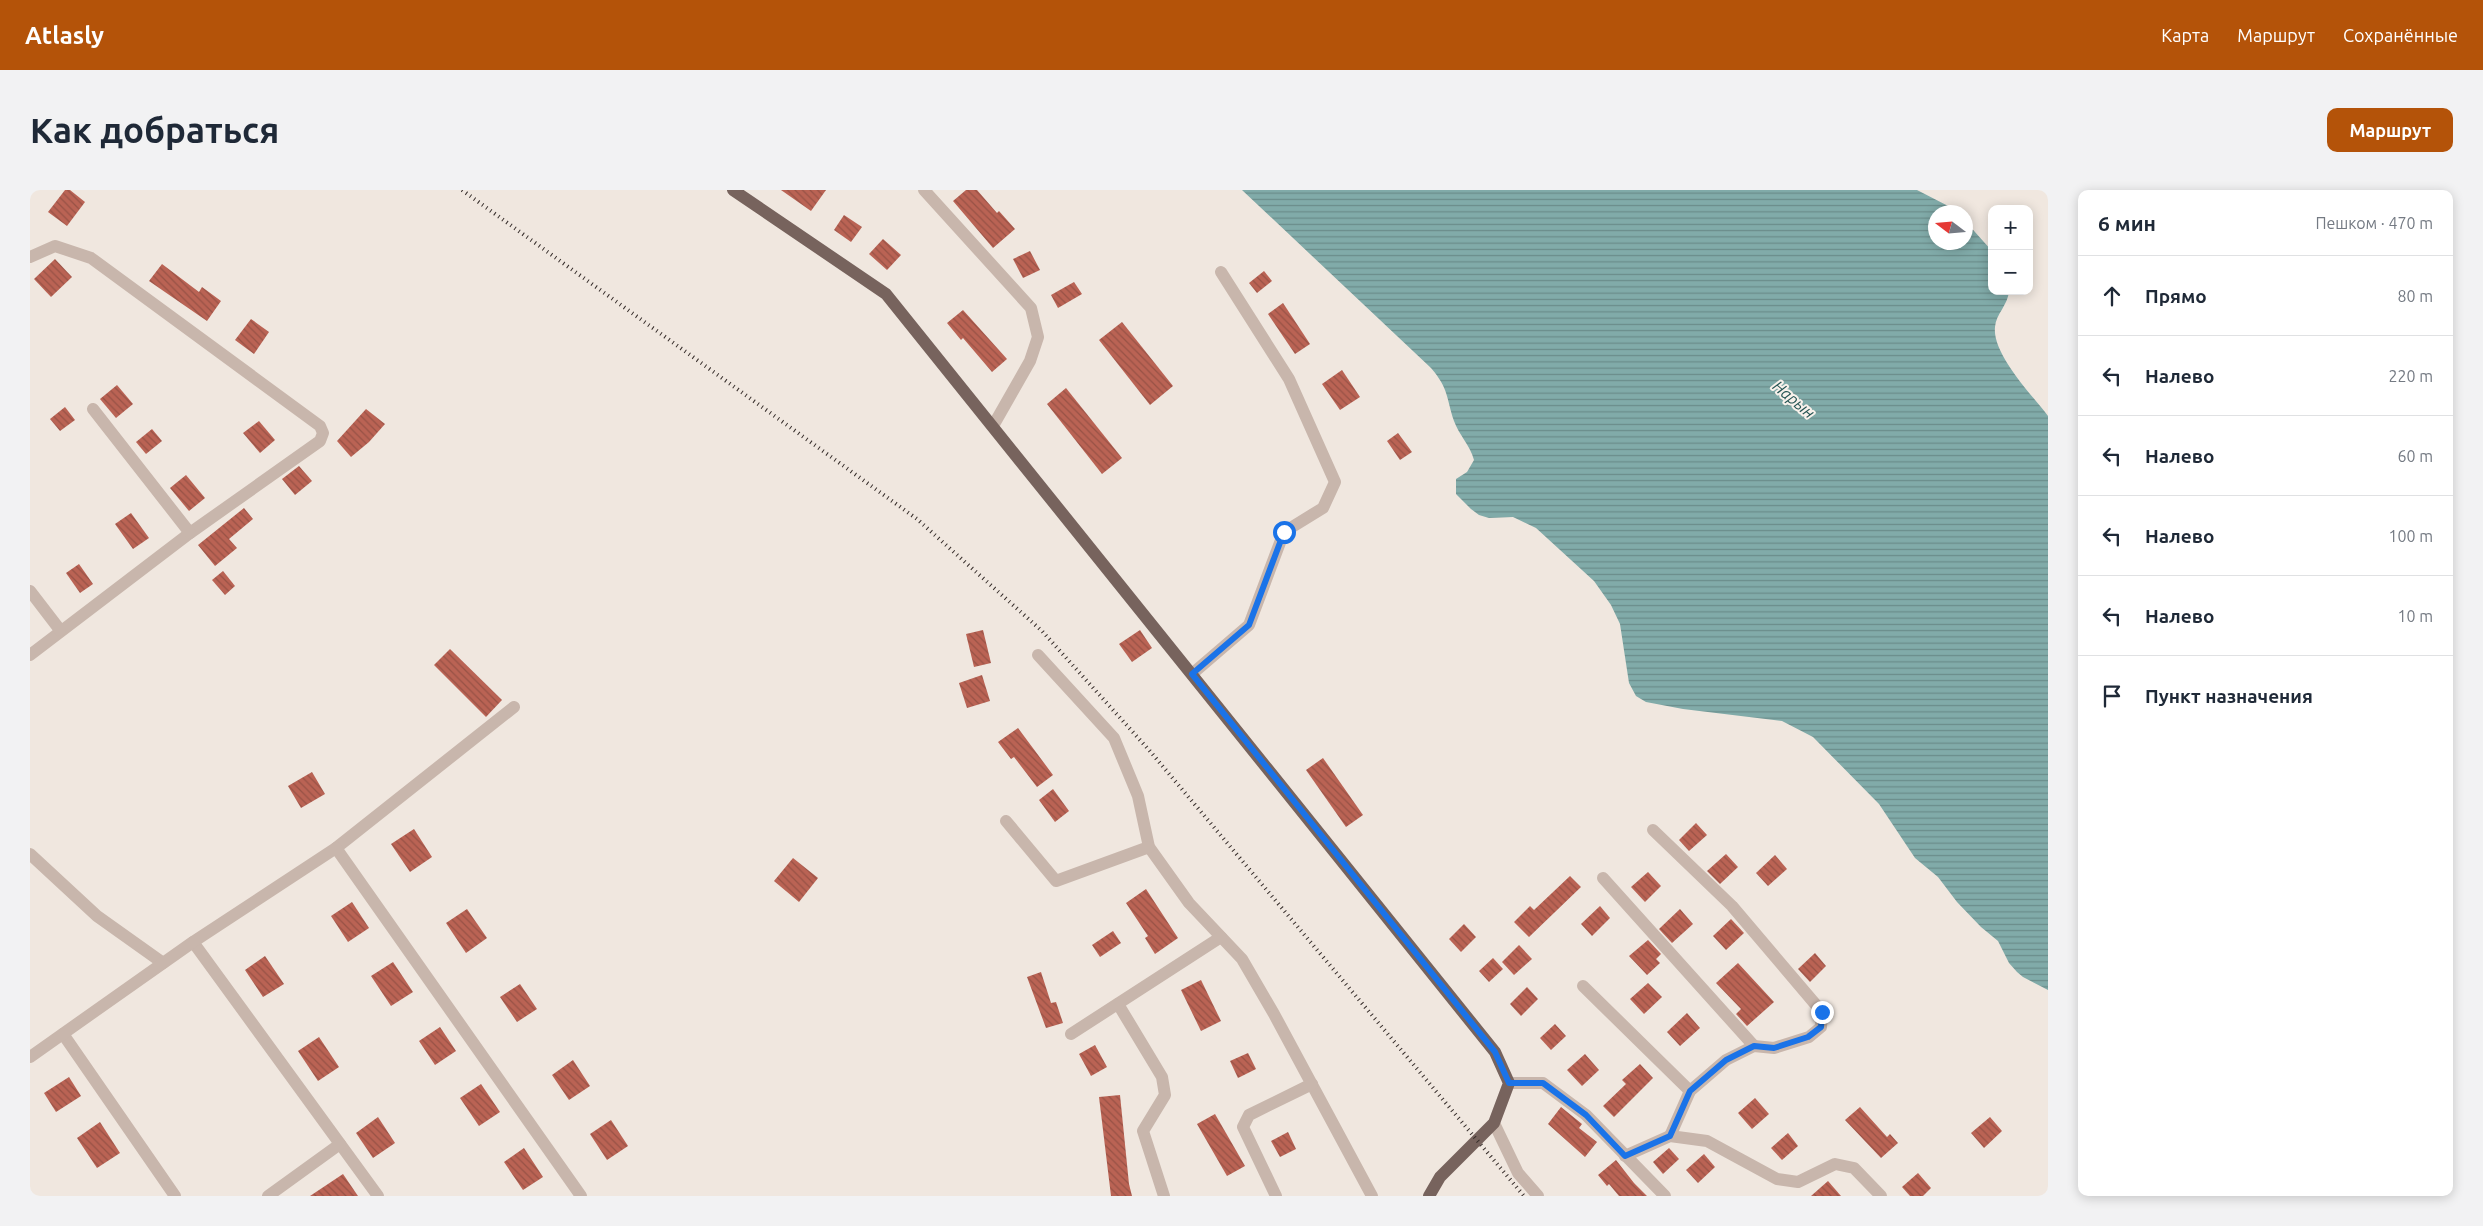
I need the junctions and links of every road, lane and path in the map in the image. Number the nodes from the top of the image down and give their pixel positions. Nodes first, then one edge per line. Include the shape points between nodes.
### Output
1 (733, 190) edge
2 (924, 190) edge
3 (30, 257) edge
4 (1221, 272) dead end
5 (93, 409) dead end
6 (993, 426) junction
7 (190, 533) junction
8 (30, 591) edge
9 (60, 630) junction
10 (30, 655) edge
11 (1038, 655) dead end
12 (1192, 674) junction
13 (514, 707) dead end
14 (1006, 821) dead end
15 (1653, 830) dead end
16 (1149, 847) junction
17 (336, 848) junction
18 (30, 854) edge
19 (1603, 878) dead end
20 (1221, 937) junction
21 (193, 942) junction
22 (163, 963) junction
23 (1583, 986) dead end
24 (1118, 1004) junction
25 (63, 1034) junction
26 (1071, 1034) dead end
27 (1754, 1046) junction
28 (30, 1057) edge
29 (1509, 1083) junction
30 (1312, 1084) junction
31 (1690, 1091) junction
32 (1494, 1123) junction
33 (1670, 1136) junction
34 (340, 1144) junction
35 (1625, 1156) junction
36 (175, 1196) edge
37 (268, 1196) edge
38 (378, 1196) edge
39 (580, 1196) edge
40 (1164, 1196) edge
41 (1276, 1196) edge
42 (1372, 1196) edge
43 (1429, 1196) edge
44 (1538, 1196) edge
45 (1665, 1196) edge
46 (1881, 1196) edge

1 - 6 main road via 886,294
2 - 6 street via 1031,308 1038,337 1030,361
3 - 7 street via 55,246 91,258 320,426 323,433 320,441
4 - 12 street via 1289,379 1335,482 1323,508 1284,532 1249,625
5 - 7 street
6 - 12 main road
7 - 9 street
8 - 9 street
9 - 10 street
11 - 16 street via 1114,738 1138,796
12 - 29 main road via 1495,1052
13 - 17 street
14 - 16 street via 1056,881
15 - 27 street via 1732,906 1822,1012 1821,1027 1808,1037 1774,1048
16 - 20 street via 1189,904
17 - 21 street
17 - 39 street
18 - 22 street via 97,916
19 - 27 street
20 - 24 street
20 - 30 street via 1242,959
21 - 22 street
21 - 34 street
22 - 25 street
23 - 31 street
24 - 26 street
24 - 40 street via 1162,1077 1164,1096 1143,1131
25 - 28 street
25 - 36 street
27 - 31 street via 1726,1060
29 - 32 main road
29 - 35 street via 1543,1083 1586,1115
30 - 41 street via 1249,1115 1243,1126
30 - 42 street
31 - 33 street
32 - 43 main road via 1440,1177
32 - 44 street via 1518,1173
33 - 35 street
33 - 46 street via 1707,1141 1777,1180 1798,1182 1835,1164 1854,1168
34 - 37 street
34 - 38 street
35 - 45 street

